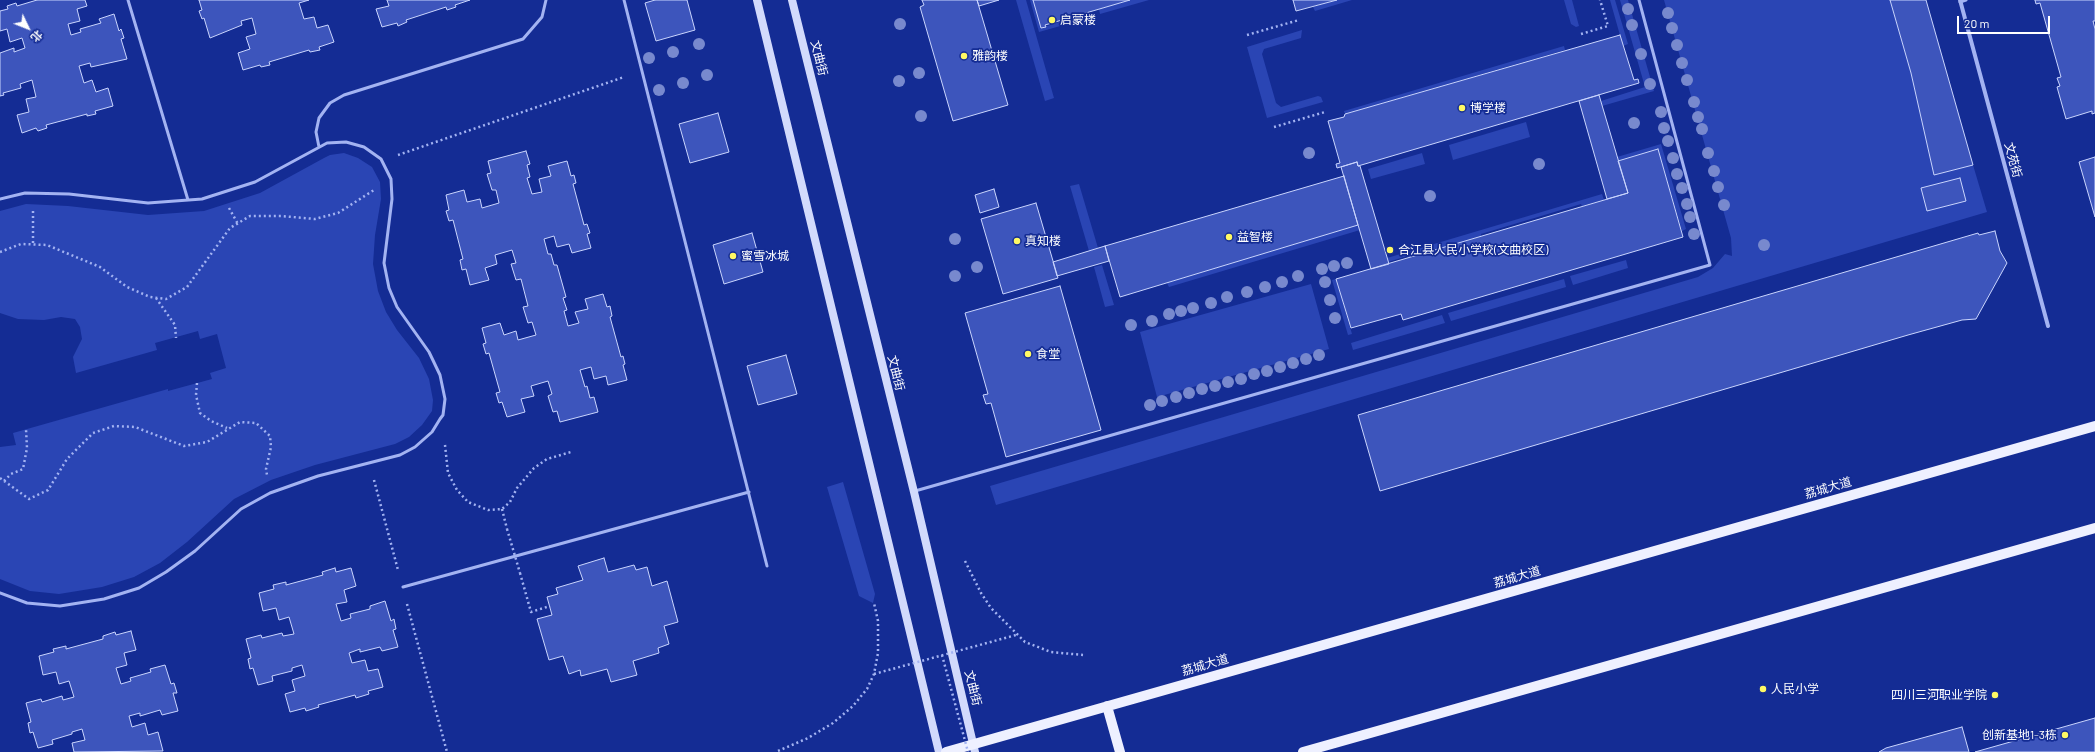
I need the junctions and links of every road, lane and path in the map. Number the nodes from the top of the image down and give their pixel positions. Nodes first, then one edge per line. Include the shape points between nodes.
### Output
1 (128, 0) edge
2 (546, 0) edge
3 (624, 0) edge
4 (757, 0) edge
5 (792, 0) edge
6 (1600, 0) edge
7 (1639, 0) edge
8 (1966, 0) edge
9 (1960, 1) edge
10 (1299, 20) dead end
11 (1581, 34) dead end
12 (1247, 35) dead end
13 (621, 78) dead end
14 (1326, 112) dead end
15 (1274, 127) dead end
16 (319, 147) junction
17 (382, 160) junction
18 (391, 179) junction
19 (33, 193) junction
20 (0, 199) edge
21 (188, 200) junction
22 (33, 244) junction
23 (0, 252) edge
24 (156, 298) junction
25 (2048, 326) dead end
26 (176, 338) dead end
27 (197, 383) dead end
28 (440, 419) junction
29 (2095, 426) edge
30 (227, 428) junction
31 (26, 429) dead end
32 (571, 452) dead end
33 (0, 478) edge
34 (4, 481) junction
35 (375, 485) dead end
36 (748, 492) junction
37 (914, 492) junction
38 (270, 493) junction
39 (502, 509) junction
40 (2095, 528) edge
41 (965, 561) dead end
42 (768, 566) dead end
43 (403, 587) junction
44 (0, 593) edge
45 (874, 603) dead end
46 (550, 606) dead end
47 (1016, 635) junction
48 (1083, 655) dead end
49 (942, 656) junction
50 (874, 674) junction
51 (1107, 706) junction
52 (973, 749) edge
53 (778, 751) dead end
54 (447, 752) edge
55 (939, 752) edge
56 (946, 752) edge
57 (1120, 752) edge
58 (1303, 752) edge

1 - 21 lane
2 - 16 lane via 542,17 523,39 344,95 330,103 319,118 316,132
3 - 36 lane
4 - 55 street
5 - 37 street, 文曲街
6 - 11 path via 1608,26
7 - 37 lane via 1710,265
8 - 9 lane
9 - 25 street, 文苑街
10 - 12 path
13 - 17 path
14 - 15 path
16 - 17 lane via 327,143 346,142 364,147
16 - 21 lane via 255,182 202,199
17 - 18 lane
18 - 24 path via 338,213 315,219 250,216 230,228 187,287 166,299
18 - 28 lane via 392,199 384,263 389,288 397,307 429,352 440,375 445,399
19 - 20 lane via 25,192
19 - 21 lane via 69,194 148,203
19 - 22 path
22 - 23 path via 21,244
22 - 24 path via 47,244 69,253 100,267 127,287
24 - 26 path via 175,325
27 - 30 path via 196,395 200,413
28 - 38 lane via 432,432 415,447 400,455 318,476
28 - 39 path via 445,436 448,473 457,490 468,502 488,510
29 - 51 main road, 荔城大道
30 - 34 path via 207,442 184,446 135,427 114,426 93,433 67,459 48,490 29,499
30 - 38 path via 240,422 256,423 270,436 271,447 266,470
31 - 34 path via 27,448 23,469 11,474
32 - 39 path via 547,459 534,468
33 - 34 path
35 - 43 path
36 - 42 lane
36 - 43 lane
37 - 52 street, 文曲街
38 - 44 lane via 241,509 195,551 139,588 104,599 60,606 27,603
39 - 46 path, bridge via 531,612
40 - 58 main road
41 - 47 path via 991,608
43 - 54 path
45 - 50 path via 878,640
47 - 48 path via 1036,648
47 - 49 path, bridge
49 - 50 path, bridge
49 - 52 path, bridge
50 - 53 path via 867,689 853,706 833,723 808,738
51 - 52 main road, 荔城大道
51 - 57 main road
52 - 56 main road, 荔城大道

